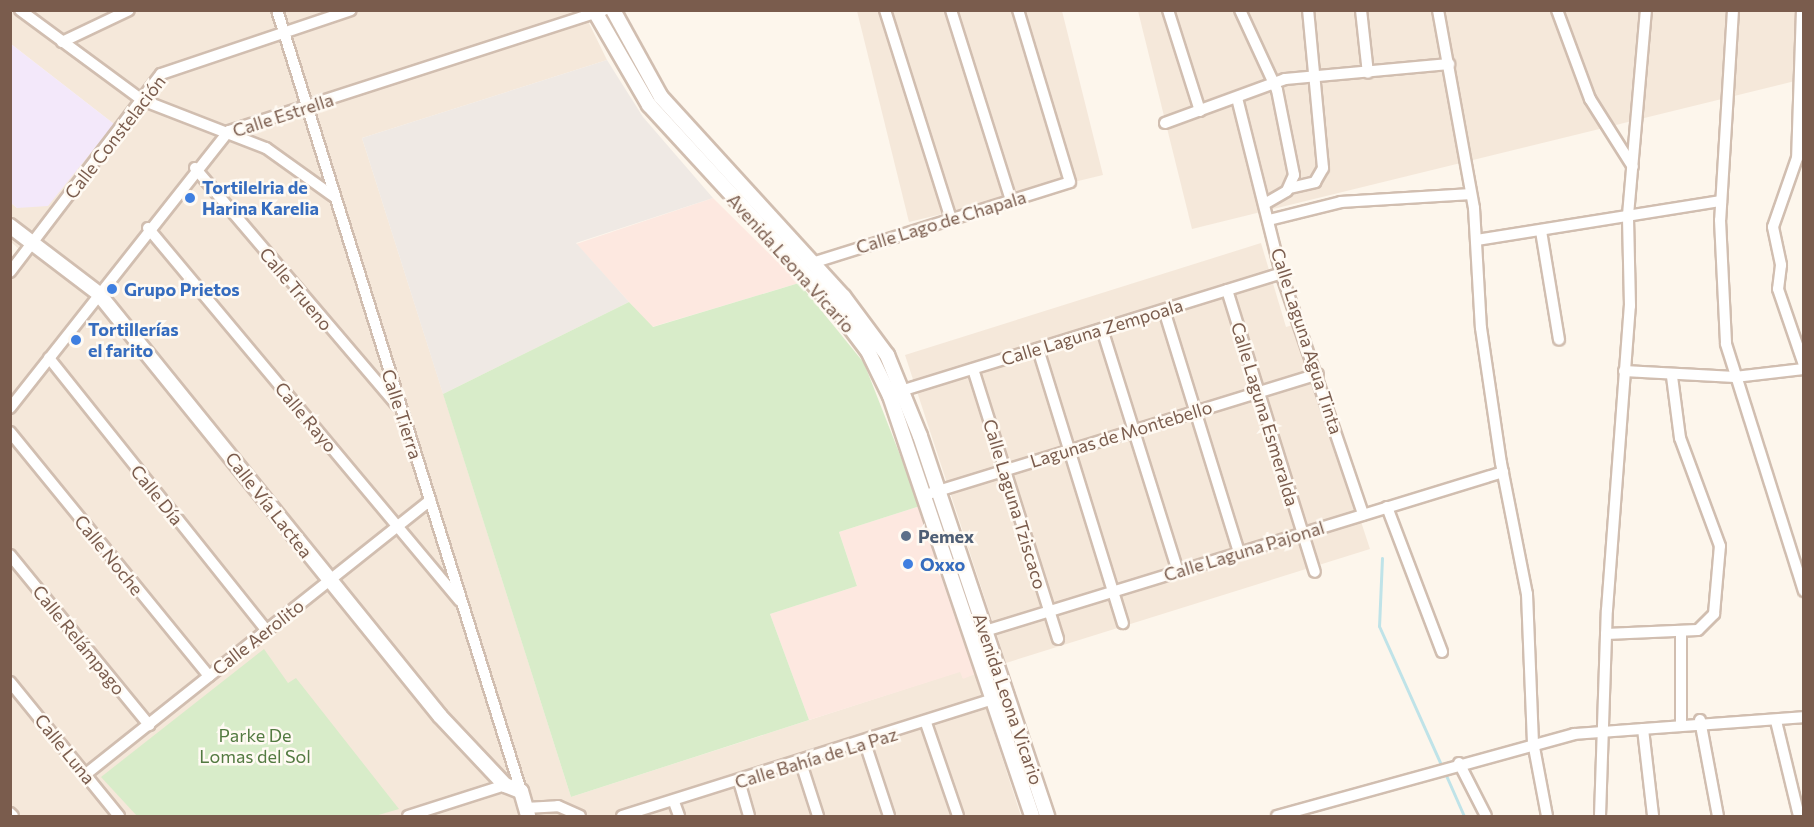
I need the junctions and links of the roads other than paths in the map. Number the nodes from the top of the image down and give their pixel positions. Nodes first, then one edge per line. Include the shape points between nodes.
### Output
1 (20, 10) edge
2 (129, 10) edge
3 (277, 10) edge
4 (351, 10) edge
5 (613, 10) edge
6 (885, 10) edge
7 (951, 10) edge
8 (1018, 10) edge
9 (1168, 10) edge
10 (1240, 10) edge
11 (1308, 10) edge
12 (1361, 10) edge
13 (1438, 10) edge
14 (1557, 10) edge
15 (1646, 10) edge
16 (1734, 10) edge
17 (1802, 10) edge
18 (598, 12) edge
19 (284, 33) junction
20 (62, 42) junction
21 (1449, 64) junction
22 (1368, 73) junction
23 (1310, 77) junction
24 (1274, 83) junction
25 (1237, 98) junction
26 (142, 100) junction
27 (306, 106) junction
28 (1200, 111) junction
29 (1165, 123) dead end
30 (229, 131) junction
31 (1633, 167) junction
32 (195, 168) junction
33 (1798, 172) edge
34 (1290, 188) junction
35 (1471, 194) junction
36 (333, 196) junction
37 (1011, 200) junction
38 (1721, 201) junction
39 (1266, 203) junction
40 (1628, 215) junction
41 (951, 219) junction
42 (1269, 220) junction
43 (10, 226) edge
44 (148, 228) junction
45 (1541, 231) junction
46 (1477, 240) junction
47 (33, 244) junction
48 (812, 262) junction
49 (10, 272) edge
50 (1281, 273) junction
51 (1227, 290) junction
52 (98, 293) junction
53 (1164, 310) junction
54 (1102, 329) junction
55 (1559, 340) dead end
56 (1038, 349) junction
57 (49, 358) junction
58 (1803, 367) edge
59 (973, 369) junction
60 (1624, 371) junction
61 (1317, 374) junction
62 (1672, 376) junction
63 (1735, 377) junction
64 (904, 390) junction
65 (1258, 392) junction
66 (10, 408) edge
67 (400, 408) junction
68 (1195, 411) junction
69 (1134, 430) junction
70 (10, 432) edge
71 (1069, 451) junction
72 (1004, 471) junction
73 (1503, 472) junction
74 (931, 493) junction
75 (430, 500) junction
76 (1387, 507) junction
77 (1362, 514) junction
78 (398, 526) junction
79 (1302, 532) junction
80 (1239, 552) junction
81 (10, 555) edge
82 (1178, 571) junction
83 (1315, 572) dead end
84 (329, 582) junction
85 (1113, 591) junction
86 (1803, 591) edge
87 (463, 605) junction
88 (1049, 611) junction
89 (1123, 623) dead end
90 (267, 630) junction
91 (985, 631) junction
92 (1681, 632) junction
93 (1606, 634) junction
94 (1058, 639) dead end
95 (1442, 652) dead end
96 (209, 676) junction
97 (10, 682) edge
98 (1008, 694) junction
99 (993, 699) junction
100 (1803, 717) edge
101 (1700, 720) junction
102 (1776, 722) junction
103 (926, 723) junction
104 (1682, 724) junction
105 (149, 725) junction
106 (1643, 729) junction
107 (1602, 730) junction
108 (1533, 742) junction
109 (865, 743) junction
110 (801, 763) junction
111 (1459, 763) junction
112 (86, 774) junction
113 (739, 782) junction
114 (506, 785) junction
115 (521, 791) junction
116 (674, 802) junction
117 (527, 812) edge
118 (119, 816) edge
119 (408, 816) edge
120 (580, 816) edge
121 (622, 816) edge
122 (679, 816) edge
123 (749, 816) edge
124 (818, 816) edge
125 (889, 816) edge
126 (958, 816) edge
127 (1032, 816) edge
128 (1047, 816) edge
129 (1277, 816) edge
130 (1486, 816) edge
131 (1547, 816) edge
132 (1600, 816) edge
133 (1653, 816) edge
134 (1718, 816) edge
135 (1799, 816) edge

1 - 20 street
2 - 20 street
3 - 19 street, Calle Tierra
4 - 19 street, Calle Constelación
5 - 48 street, Avenida Leona Vicario via 660,98
6 - 41 street
7 - 37 street
8 - 37 street, Calle Lago de Chapala via 1070,182
9 - 28 street
10 - 24 street
11 - 23 street
12 - 22 street
13 - 21 street
14 - 31 street via 1590,99
15 - 31 street
16 - 38 street
17 - 33 street
18 - 27 street, Calle Estrella
18 - 74 street, Avenida Leona Vicario via 649,105 834,306 868,351
19 - 26 street, Calle Constelación via 170,69
19 - 27 street, Calle Tierra
20 - 26 street
21 - 22 street
21 - 35 street
22 - 23 street
23 - 24 street
23 - 34 street via 1323,168 1315,182
24 - 25 street
24 - 34 street via 1294,175
25 - 28 street
25 - 39 street, Calle Laguna Agua Tinta
26 - 30 street
26 - 47 street, Calle Constelación
27 - 30 street, Calle Estrella
27 - 36 street, Calle Tierra
28 - 29 street
30 - 32 street, Calle Estrella
30 - 36 street via 266,148
31 - 40 street
32 - 44 street, Calle Estrella
32 - 67 street, Calle Trueno
33 - 58 street via 1773,227 1781,265 1778,289
34 - 39 street
35 - 42 street via 1341,202
35 - 46 street
36 - 67 street, Calle Tierra
37 - 41 street, Calle Lago de Chapala
38 - 40 street
38 - 63 street via 1722,289
39 - 42 street, Calle Laguna Agua Tinta
40 - 45 street
40 - 60 street via 1630,306
41 - 48 street, Calle Lago de Chapala
42 - 50 street, Calle Laguna Agua Tinta
43 - 47 street, Calle Vía Lactea
44 - 52 street, Calle Estrella
44 - 78 street, Calle Rayo
45 - 46 street
45 - 55 street
46 - 73 street via 1481,328
47 - 49 street, Calle Constelación
47 - 52 street, Calle Vía Lactea
48 - 64 street, Avenida Leona Vicario via 873,333
50 - 51 street, Calle Laguna Zempoala
50 - 61 street, Calle Laguna Agua Tinta
51 - 53 street, Calle Laguna Zempoala
51 - 65 street, Calle Laguna Esmeralda
52 - 57 street, Calle Estrella
52 - 84 street, Calle Vía Lactea
53 - 54 street, Calle Laguna Zempoala
53 - 68 street
54 - 56 street, Calle Laguna Zempoala
54 - 69 street
56 - 59 street, Calle Laguna Zempoala
56 - 71 street
57 - 66 street, Calle Estrella
57 - 90 street, Calle Día
58 - 63 street
59 - 64 street, Calle Laguna Zempoala
59 - 72 street, Calle Laguna Tziscaco
60 - 62 street
60 - 93 street
61 - 65 street, Lagunas de Montebello
61 - 77 street, Calle Laguna Agua Tinta
62 - 63 street
62 - 92 street via 1680,438 1720,546 1721,565 1708,626
63 - 86 street
64 - 74 street, Avenida Leona Vicario
65 - 68 street, Lagunas de Montebello
65 - 79 street, Calle Laguna Esmeralda
67 - 75 street, Calle Tierra
68 - 69 street, Lagunas de Montebello
68 - 80 street
69 - 71 street, Lagunas de Montebello
69 - 82 street
70 - 96 street, Calle Noche
71 - 72 street, Lagunas de Montebello
71 - 85 street
72 - 74 street, Lagunas de Montebello
72 - 88 street, Calle Laguna Tziscaco
73 - 76 street, Calle Laguna Pajonal
73 - 108 street via 1527,594
74 - 91 street, Avenida Leona Vicario
74 - 99 street, Avenida Leona Vicario
75 - 78 street, Calle Aerolito
75 - 87 street, Calle Tierra
76 - 77 street, Calle Laguna Pajonal
76 - 95 street
77 - 79 street, Calle Laguna Pajonal
78 - 84 street, Calle Aerolito
78 - 87 street, Calle Rayo
79 - 80 street, Calle Laguna Pajonal
79 - 83 street, Calle Laguna Esmeralda
80 - 82 street, Calle Laguna Pajonal
81 - 105 street, Calle Relámpago
82 - 85 street, Calle Laguna Pajonal
84 - 90 street, Calle Aerolito
84 - 114 street, Calle Vía Lactea
85 - 88 street, Calle Laguna Pajonal
85 - 89 street
87 - 115 street, Calle Tierra
88 - 91 street, Calle Laguna Pajonal
88 - 94 street, Calle Laguna Tziscaco
90 - 96 street, Calle Aerolito
91 - 98 street, Avenida Leona Vicario
92 - 93 street
92 - 104 street
93 - 107 street
96 - 105 street, Calle Aerolito
97 - 112 street, Calle Luna
98 - 99 street, Calle Bahía de La Paz
98 - 128 street, Avenida Leona Vicario
99 - 103 street, Calle Bahía de La Paz
99 - 127 street, Avenida Leona Vicario
100 - 102 street
101 - 102 street
101 - 104 street
101 - 134 street
102 - 135 street
103 - 109 street, Calle Bahía de La Paz
103 - 126 street
104 - 106 street
105 - 112 street, Calle Aerolito
106 - 107 street
106 - 133 street
107 - 108 street
107 - 132 street
108 - 111 street
108 - 131 street
109 - 110 street, Calle Bahía de La Paz
109 - 125 street
110 - 113 street, Calle Bahía de La Paz
110 - 124 street
111 - 129 street
111 - 130 street
112 - 118 street, Calle Luna
113 - 116 street, Calle Bahía de La Paz
113 - 123 street
114 - 115 street, Calle Vía Lactea
114 - 119 street
115 - 117 street, Calle Tierra
116 - 121 street, Calle Bahía de La Paz
116 - 122 street
117 - 120 street via 558,806

